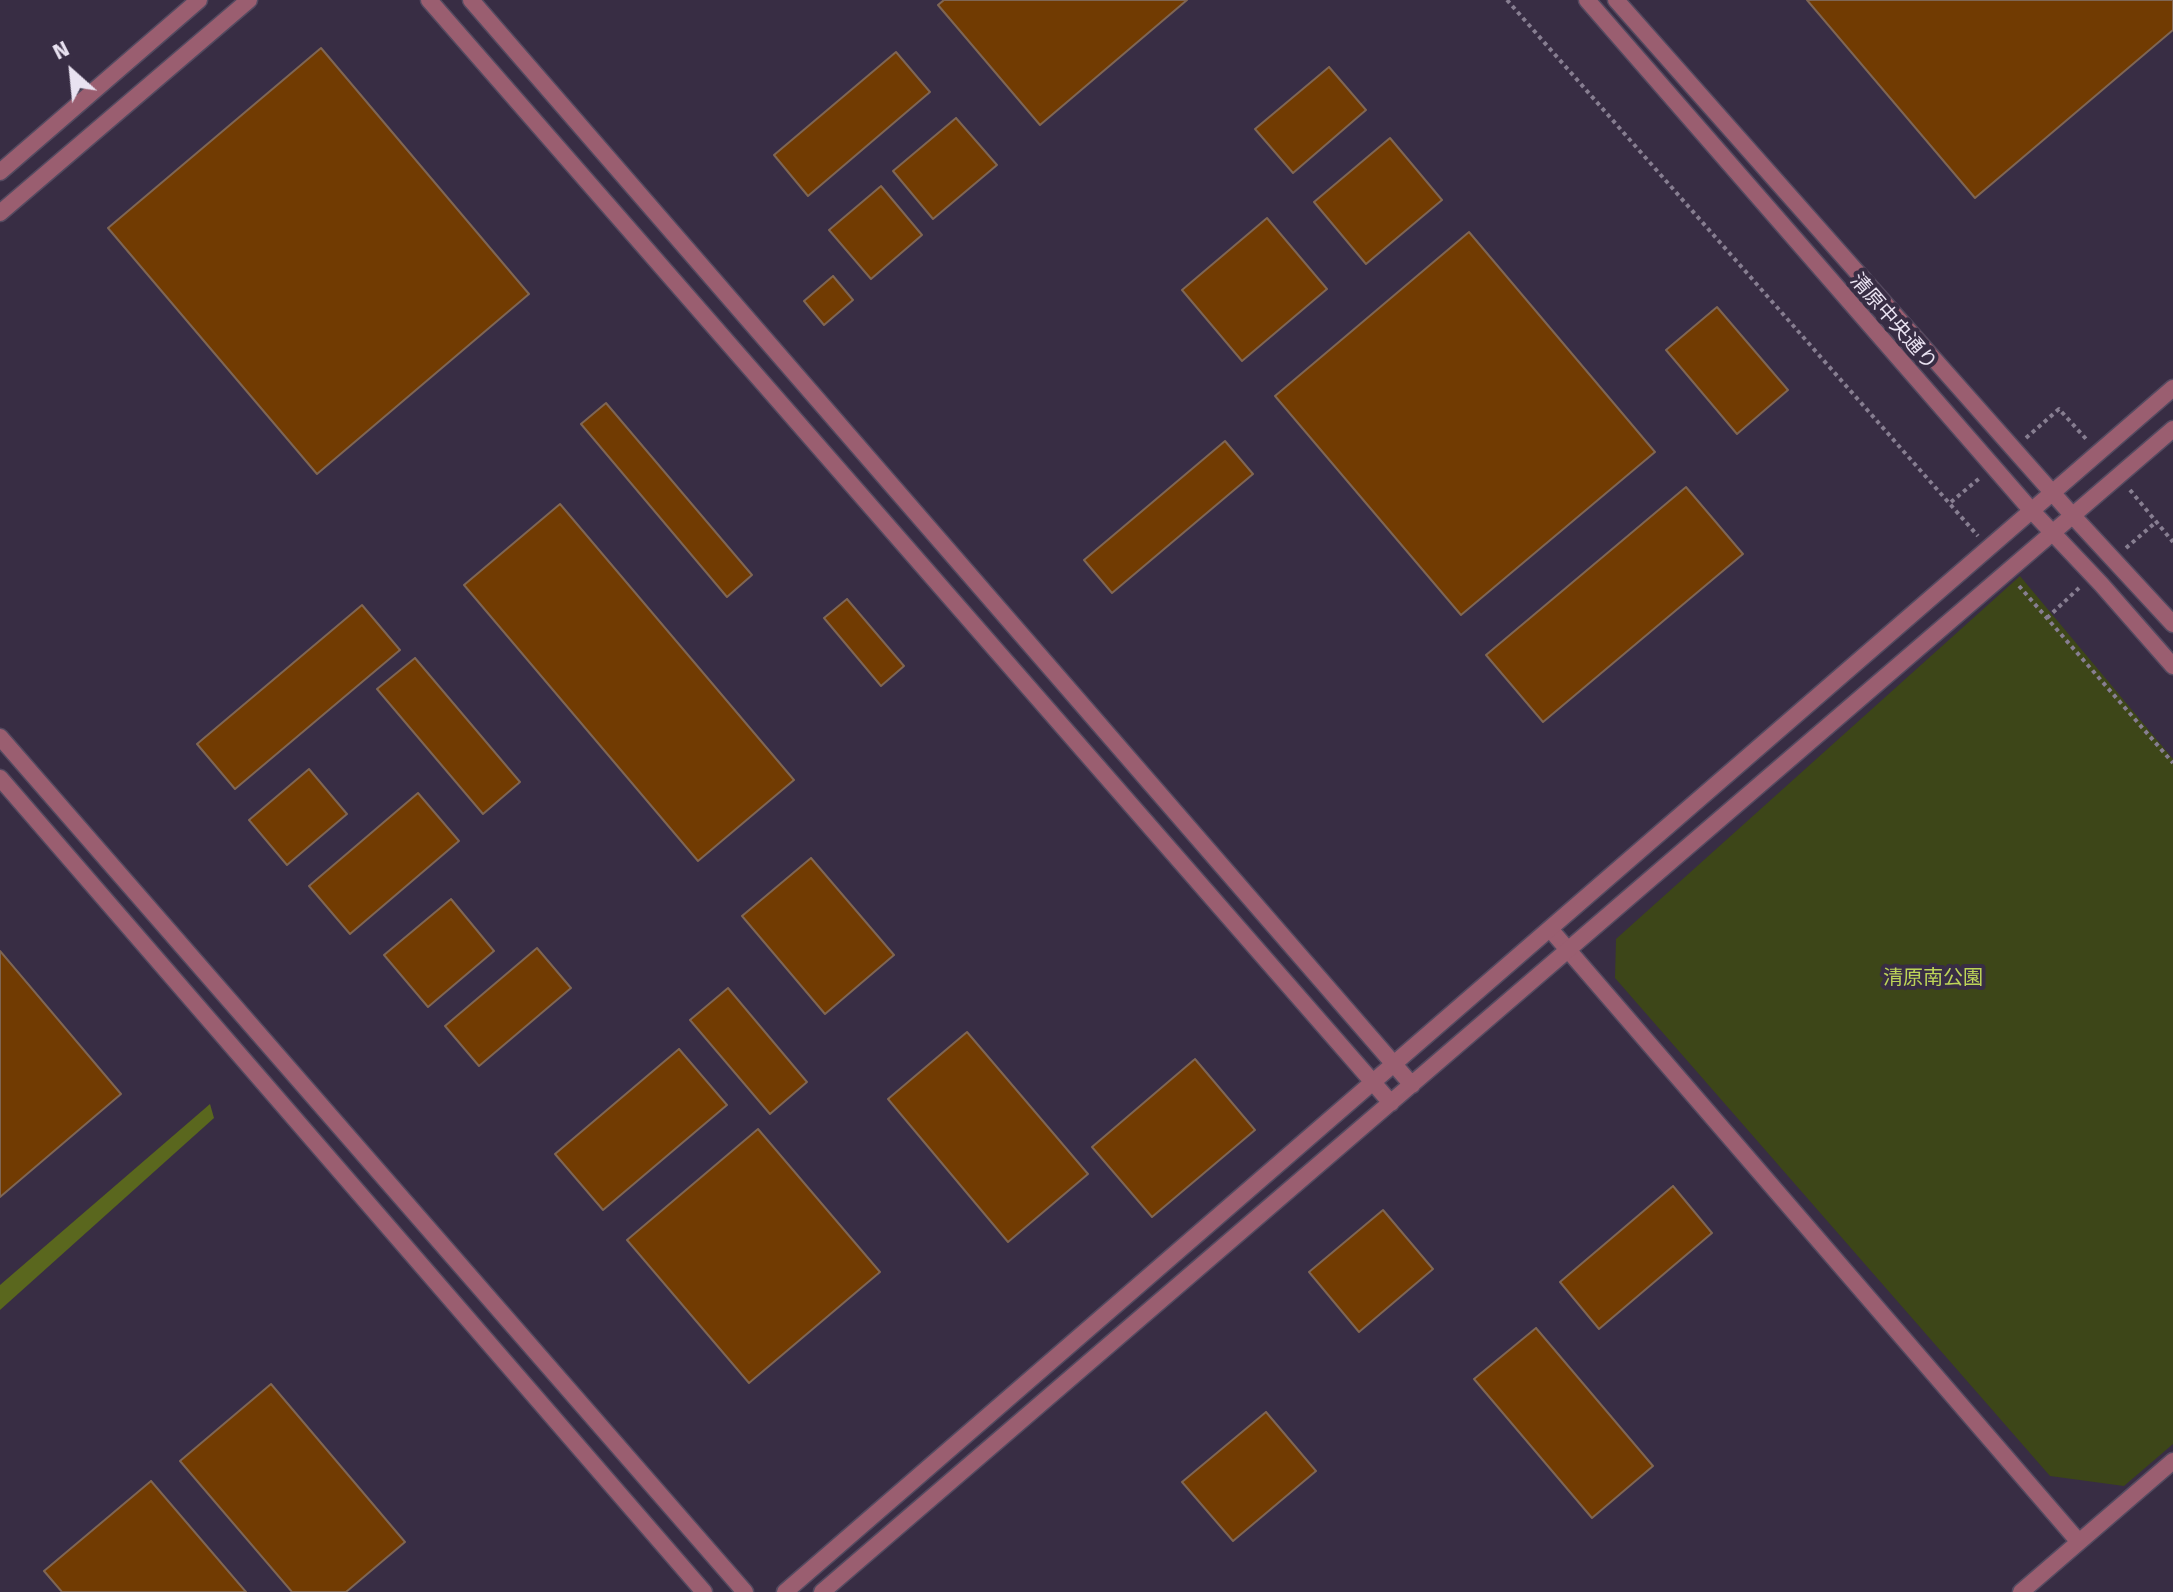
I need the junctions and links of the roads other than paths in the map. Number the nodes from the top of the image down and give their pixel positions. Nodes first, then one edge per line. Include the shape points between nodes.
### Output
1 (199, 0) edge
2 (249, 0) edge
3 (429, 0) edge
4 (471, 0) edge
5 (1587, 0) edge
6 (1616, 0) edge
7 (0, 172) edge
8 (0, 213) edge
9 (2173, 388) edge
10 (2173, 429) edge
11 (2052, 491) junction
12 (2031, 510) junction
13 (2073, 516) junction
14 (2053, 534) junction
15 (2173, 624) edge
16 (2173, 666) edge
17 (0, 737) edge
18 (0, 778) edge
19 (1550, 929) junction
20 (1569, 950) junction
21 (1395, 1065) junction
22 (1374, 1083) junction
23 (1412, 1085) junction
24 (1391, 1103) junction
25 (2173, 1461) edge
26 (2079, 1542) junction
27 (704, 1592) edge
28 (745, 1592) edge
29 (785, 1592) edge
30 (822, 1592) edge
31 (2021, 1592) edge

1 - 7 street
2 - 8 street
3 - 22 street
4 - 21 street
5 - 12 street, 清原中央通り
6 - 11 street, 清原中央通り
9 - 11 street
10 - 13 street
11 - 12 street
11 - 13 street, 清原中央通り
12 - 14 street, 清原中央通り
12 - 19 street
13 - 14 street
13 - 15 street, 清原中央通り
14 - 16 street, 清原中央通り
14 - 20 street
17 - 28 street
18 - 27 street
19 - 20 street
19 - 21 street
20 - 23 street
20 - 26 street
21 - 22 street
21 - 23 street
22 - 24 street
22 - 29 street
23 - 24 street
24 - 30 street
25 - 26 street
26 - 31 street

